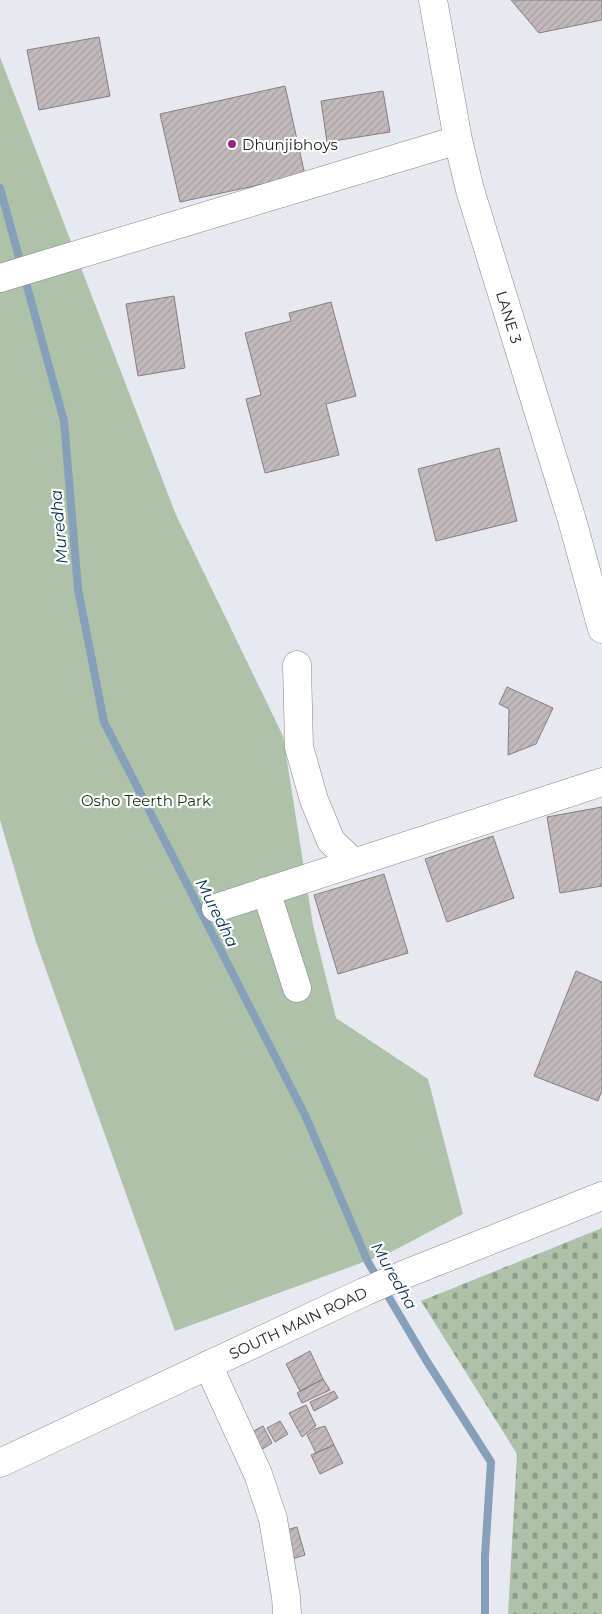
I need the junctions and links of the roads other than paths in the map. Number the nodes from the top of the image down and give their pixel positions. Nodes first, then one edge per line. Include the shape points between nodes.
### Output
1 (433, 0) edge
2 (458, 140) junction
3 (0, 278) edge
4 (594, 565) edge
5 (602, 629) edge
6 (297, 665) dead end
7 (602, 782) edge
8 (354, 863) junction
9 (266, 891) junction
10 (216, 908) dead end
11 (297, 988) dead end
12 (602, 1196) edge
13 (208, 1365) junction
14 (0, 1463) edge
15 (287, 1614) edge

1 - 2 street, LANE 3
2 - 3 street
2 - 4 street, LANE 3 via 470,190
4 - 5 street, LANE 3
6 - 8 street via 300,747 314,800 331,841
7 - 8 street
8 - 9 street
9 - 10 street
9 - 11 street
12 - 13 street, SOUTH MAIN ROAD via 403,1275
13 - 14 street, SOUTH MAIN ROAD
13 - 15 street via 258,1474 273,1519

